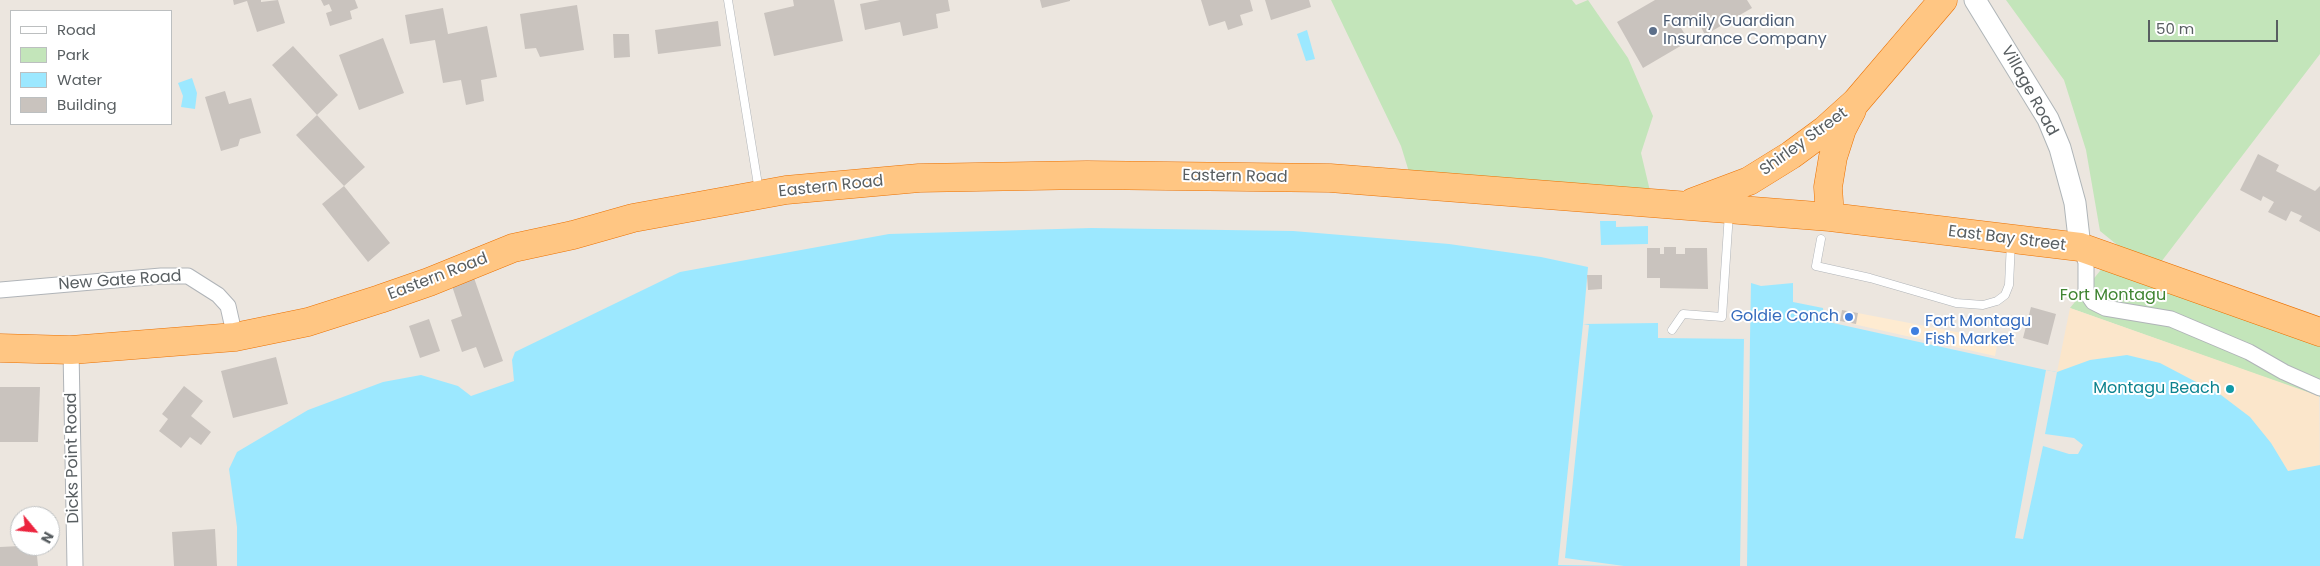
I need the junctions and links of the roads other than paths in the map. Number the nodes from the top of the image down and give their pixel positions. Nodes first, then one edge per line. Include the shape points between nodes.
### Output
1 (728, 0) edge
2 (1943, 0) edge
3 (1975, 0) edge
4 (1856, 102) junction
5 (760, 194) junction
6 (1682, 206) junction
7 (1729, 208) junction
8 (1825, 228) junction
9 (2011, 240) junction
10 (2080, 247) junction
11 (0, 290) edge
12 (1672, 330) dead end
13 (2320, 332) edge
14 (235, 337) junction
15 (0, 347) edge
16 (71, 350) junction
17 (2320, 388) edge
18 (76, 566) edge

1 - 5 lane
2 - 4 highway, Shirley Street
3 - 10 main road, Village Road via 2048,119 2060,148 2075,203
4 - 6 highway, Shirley Street via 1791,156 1749,181
4 - 8 highway via 1842,128 1833,157
5 - 6 highway, Eastern Road via 919,178 1087,175 1275,177 1330,178
5 - 14 highway, Eastern Road via 633,218 513,248 380,299 308,322
6 - 7 highway, East Bay Street
7 - 8 highway, East Bay Street
7 - 12 lane via 1722,318 1683,314
8 - 9 highway, East Bay Street
8 - 9 lane via 1816,266 1956,303 1983,306 2005,295 2009,285
9 - 10 highway, East Bay Street
10 - 13 highway, East Bay Street
10 - 17 street via 2086,262 2086,292 2093,302 2105,308 2171,319 2249,352
11 - 14 street, New Gate Road via 188,276 218,295 228,306
14 - 16 highway, Eastern Road
15 - 16 highway, Eastern Road
16 - 18 street, Dicks Point Road

